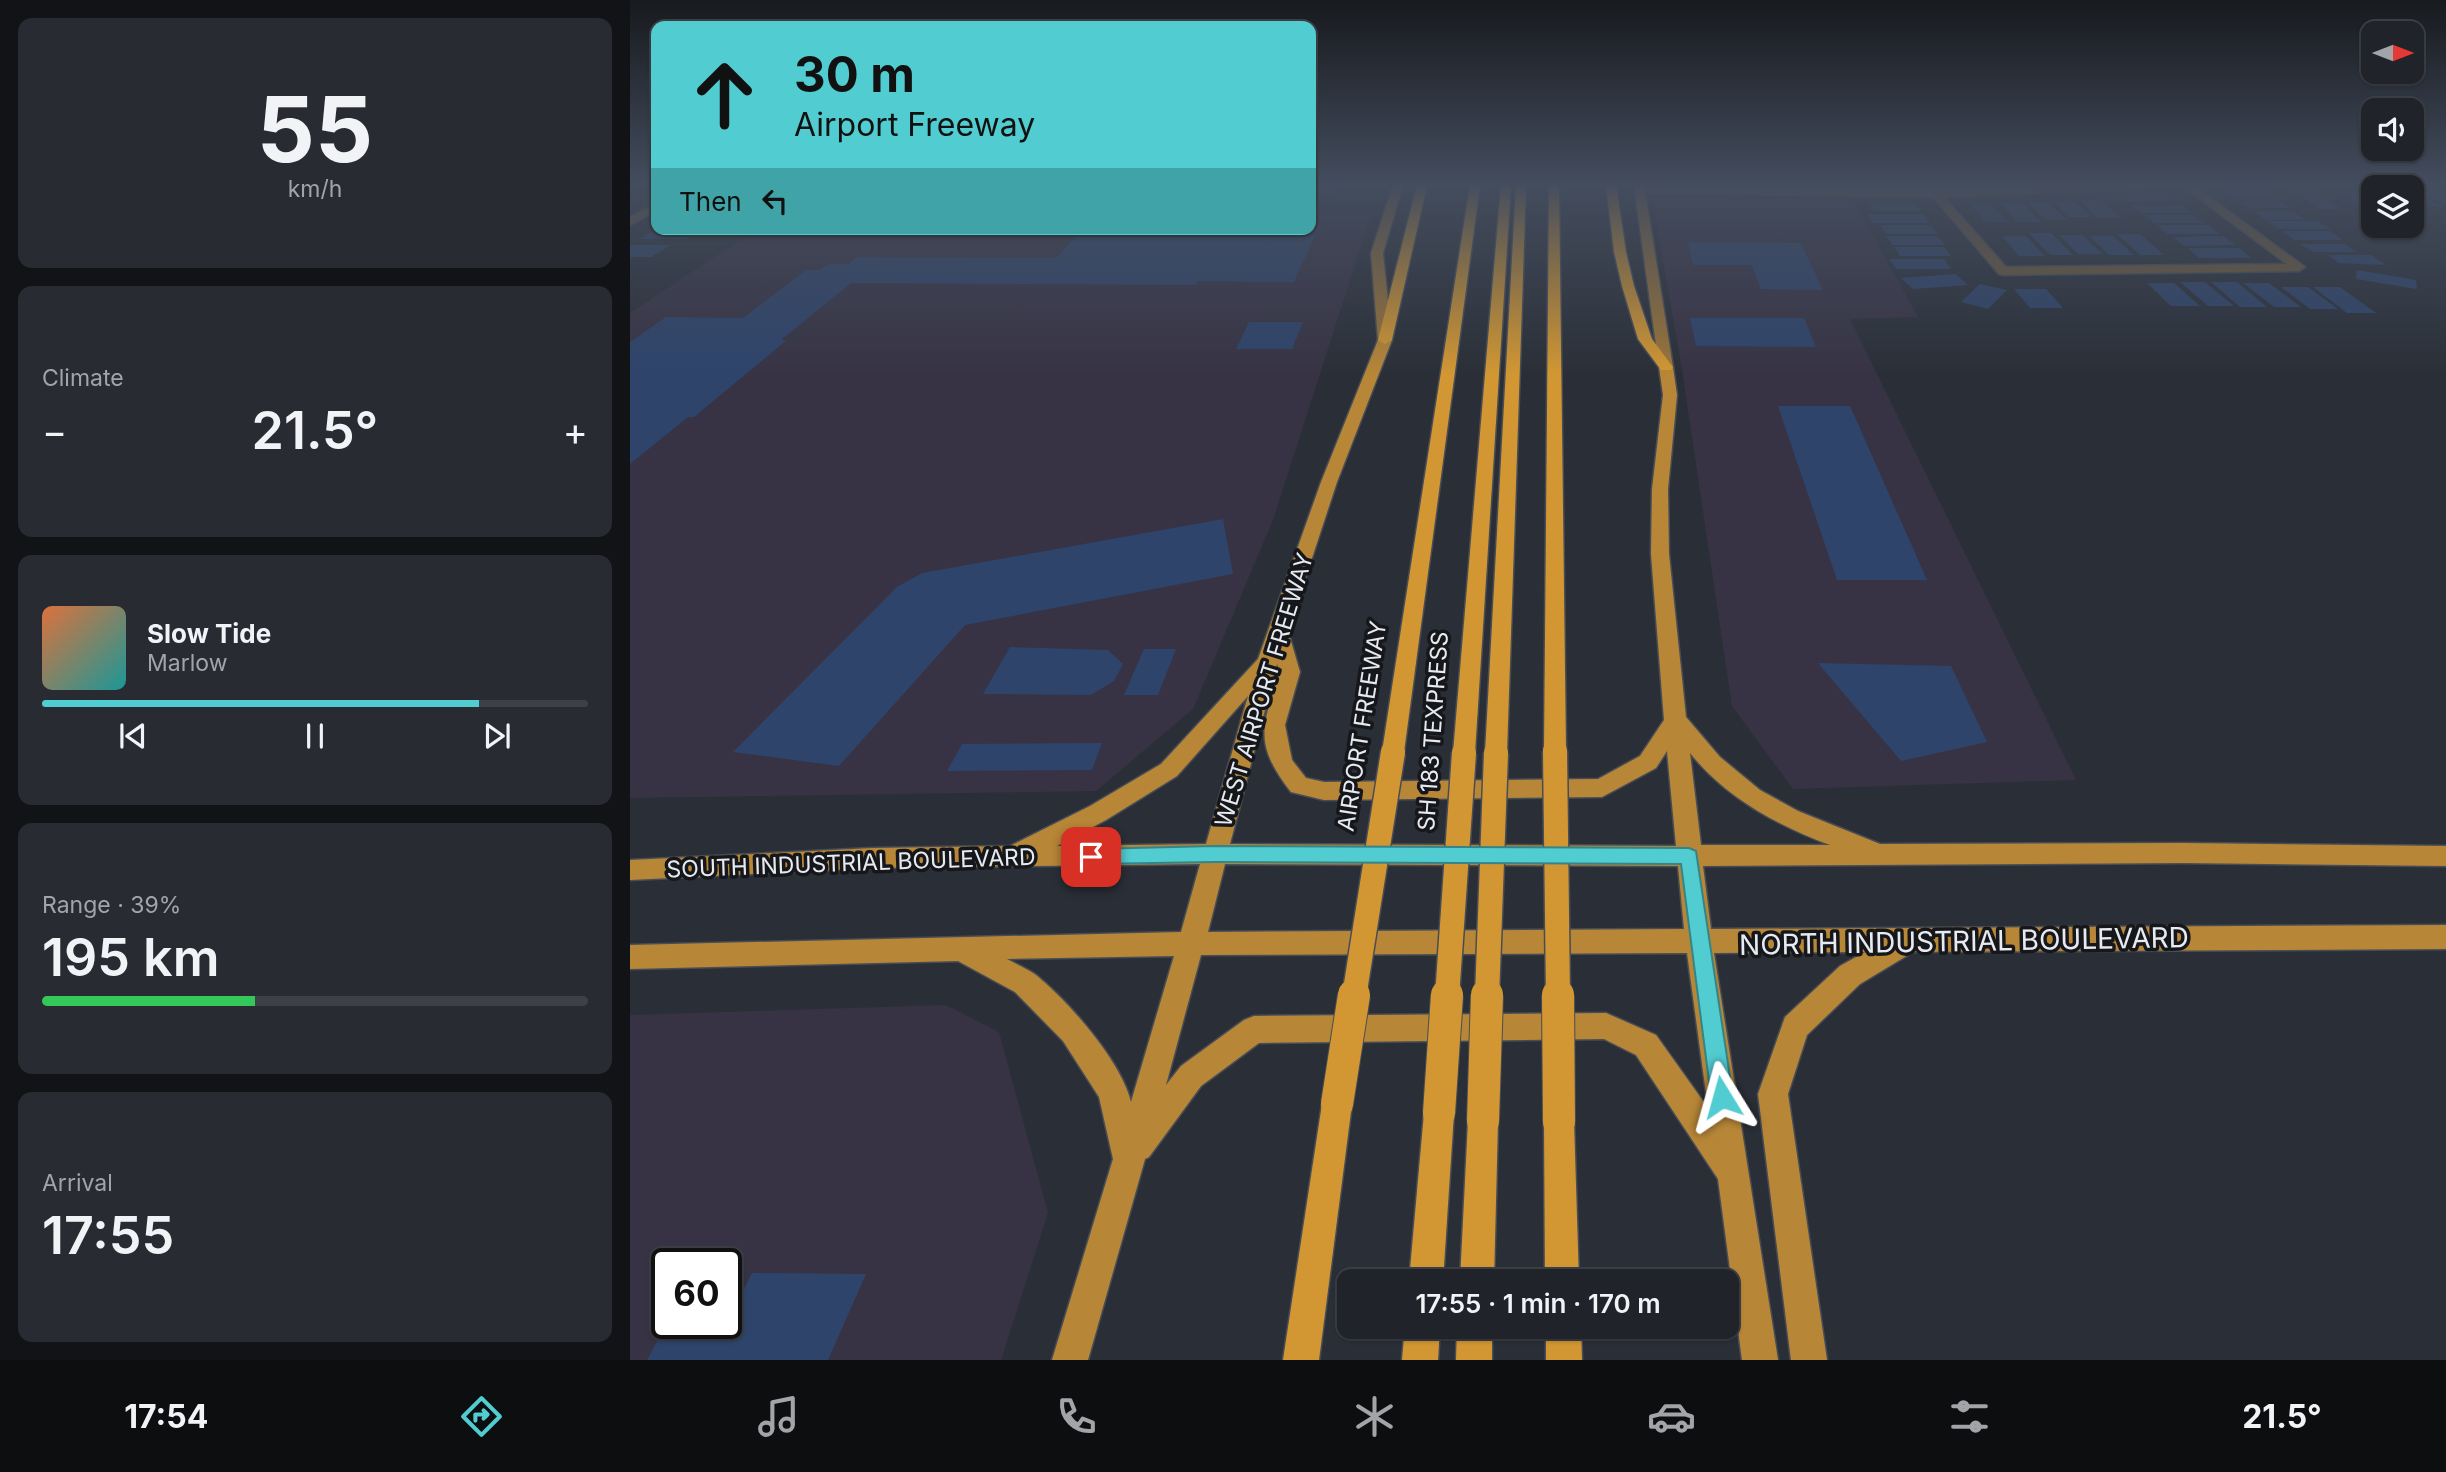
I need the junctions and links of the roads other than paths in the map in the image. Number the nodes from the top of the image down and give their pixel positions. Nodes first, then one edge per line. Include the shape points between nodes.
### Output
1 (1378, 248) edge
2 (1407, 248) edge
3 (1466, 248) edge
4 (1501, 248) edge
5 (1518, 248) edge
6 (1554, 248) edge
7 (1620, 248) edge
8 (1648, 248) edge
9 (1983, 248) edge
10 (2273, 248) edge
11 (1385, 340) junction
12 (1666, 367) junction
13 (1279, 632) junction
14 (1268, 660) junction
15 (1676, 720) junction
16 (1214, 854) junction
17 (1887, 855) junction
18 (1689, 856) junction
19 (2446, 856) edge
20 (1010, 858) junction
21 (630, 870) edge
22 (2446, 937) edge
23 (1906, 941) junction
24 (1189, 943) junction
25 (1699, 943) junction
26 (961, 949) junction
27 (630, 957) edge
28 (1129, 1158) junction
29 (1734, 1175) junction
30 (1427, 1269) edge
31 (1477, 1269) edge
32 (1562, 1269) edge
33 (1422, 1339) edge
34 (1475, 1339) edge
35 (1563, 1339) edge
36 (1070, 1360) edge
37 (1301, 1360) edge
38 (1420, 1360) edge
39 (1474, 1360) edge
40 (1563, 1360) edge
41 (1760, 1360) edge
42 (1809, 1360) edge

1 - 11 main road, WEST AIRPORT FREEWAY
2 - 11 highway
3 - 37 highway, AIRPORT FREEWAY, bridge
4 - 30 highway, SH 183 TEXPRESS, bridge
5 - 31 highway, bridge
6 - 32 highway, bridge
7 - 12 highway via 1646,339
8 - 12 main road
9 - 10 street via 2003,271 2299,267
11 - 13 main road, WEST AIRPORT FREEWAY via 1329,482
12 - 15 main road via 1670,395 1660,489 1660,554
13 - 14 main road, WEST AIRPORT FREEWAY
13 - 15 main road via 1290,672 1275,725 1281,763 1299,786 1324,791 1602,789 1648,762
14 - 16 main road, WEST AIRPORT FREEWAY
14 - 20 main road via 1169,770
15 - 17 main road via 1717,769 1756,800 1812,829
15 - 18 main road
16 - 18 main road, SOUTH INDUSTRIAL BOULEVARD
16 - 20 main road, SOUTH INDUSTRIAL BOULEVARD
16 - 24 main road, WEST AIRPORT FREEWAY
17 - 18 main road
17 - 19 main road
18 - 25 main road
20 - 21 main road, SOUTH INDUSTRIAL BOULEVARD via 873,858
22 - 23 main road, NORTH INDUSTRIAL BOULEVARD
23 - 25 main road, NORTH INDUSTRIAL BOULEVARD
23 - 42 main road via 1850,975 1795,1027 1773,1094
24 - 25 main road, NORTH INDUSTRIAL BOULEVARD
24 - 26 main road
24 - 28 main road, WEST AIRPORT FREEWAY
25 - 29 main road
26 - 27 main road
26 - 28 main road via 1025,983 1073,1031 1113,1091
28 - 29 main road via 1191,1076 1254,1030 1606,1026 1646,1045
28 - 36 main road, WEST AIRPORT FREEWAY
29 - 41 main road
33 - 38 highway
34 - 39 highway
35 - 40 highway

